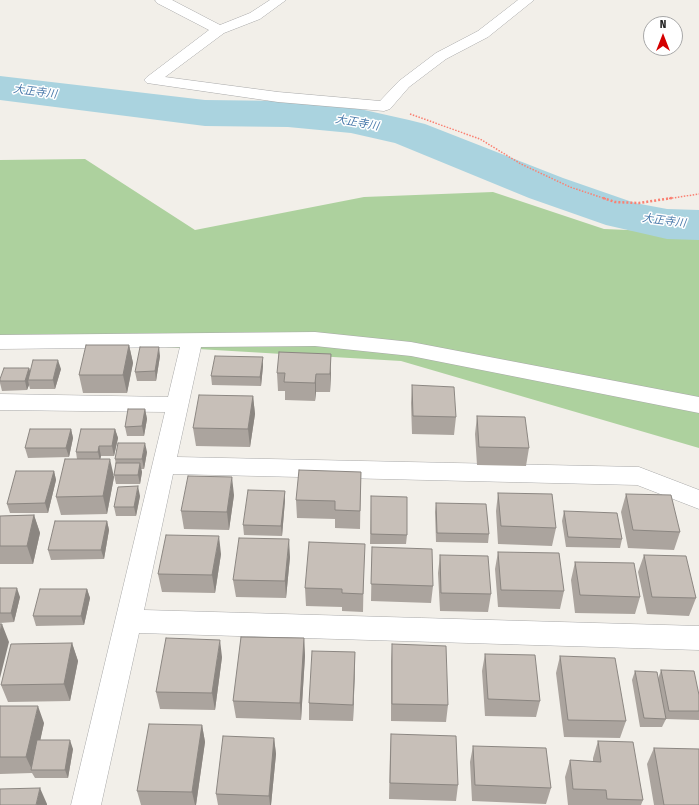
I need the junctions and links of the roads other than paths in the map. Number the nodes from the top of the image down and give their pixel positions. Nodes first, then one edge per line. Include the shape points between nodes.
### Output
1 (162, 0) edge
2 (279, 0) edge
3 (527, 0) edge
4 (219, 30) junction
5 (192, 340) junction
6 (0, 342) edge
7 (0, 402) edge
8 (178, 405) junction
9 (699, 405) edge
10 (164, 465) junction
11 (699, 500) edge
12 (128, 620) junction
13 (699, 638) edge
14 (86, 805) edge

1 - 4 street
2 - 4 street via 255,16
3 - 4 street via 483,34 441,56 404,84 384,106 278,97 152,80
5 - 6 street
5 - 8 street
5 - 9 street via 315,339 411,349
7 - 8 street
8 - 10 street
10 - 11 street via 639,476
10 - 12 street
12 - 13 street
12 - 14 street

